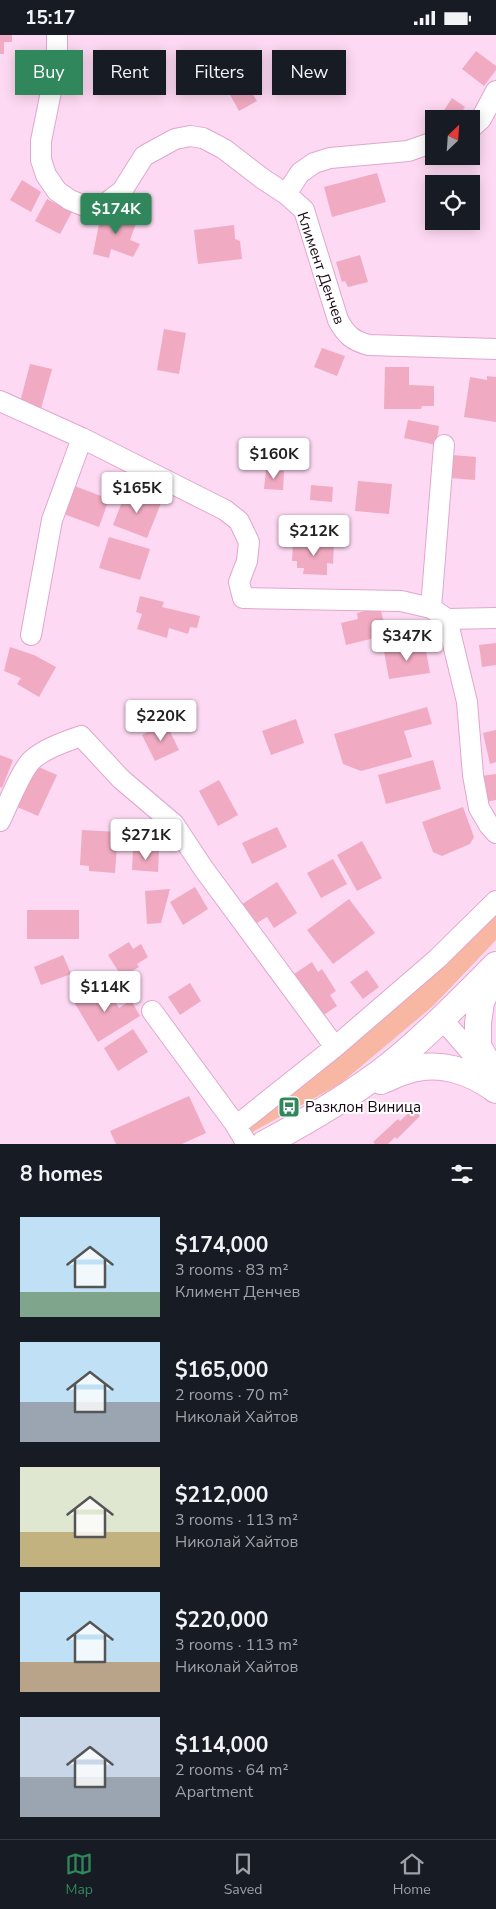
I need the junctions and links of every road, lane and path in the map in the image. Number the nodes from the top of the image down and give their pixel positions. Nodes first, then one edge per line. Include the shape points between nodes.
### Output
1 (57, 35) edge
2 (496, 91) edge
3 (480, 120) edge
4 (425, 145) edge
5 (286, 194) junction
6 (496, 349) edge
7 (0, 401) edge
8 (82, 438) junction
9 (444, 445) dead end
10 (439, 613) junction
11 (496, 618) edge
12 (31, 635) dead end
13 (0, 821) edge
14 (496, 833) edge
15 (496, 901) edge
16 (496, 965) edge
17 (496, 969) edge
18 (152, 1011) dead end
19 (442, 1019) junction
20 (335, 1047) junction
21 (496, 1079) edge
22 (496, 1090) edge
23 (352, 1092) junction
24 (236, 1126) junction
25 (247, 1144) edge
26 (264, 1144) edge

1 - 5 street, Климент Денчев via 57,62 41,141 41,160 57,191 87,207 106,204 122,191 144,156 175,139 190,136 203,138 224,149
2 - 3 street
4 - 5 street via 408,151 330,158 314,163 300,173
5 - 6 street, Климент Денчев via 304,210 344,333 355,341 378,345
7 - 8 street
8 - 10 street via 225,510 239,521 249,542 247,561 239,582 243,598 401,601
8 - 12 street via 52,520
9 - 10 street
10 - 11 street
10 - 14 street via 468,702 473,775 479,808
13 - 20 street via 32,760 50,748 81,736 121,779 174,824
15 - 20 street via 437,959
16 - 19 main road
17 - 21 main road via 481,1002 478,1046
18 - 24 street
19 - 21 street
19 - 23 main road via 390,1065
20 - 24 street
22 - 23 main road via 469,1073 431,1066 407,1070
23 - 26 main road
24 - 25 street

